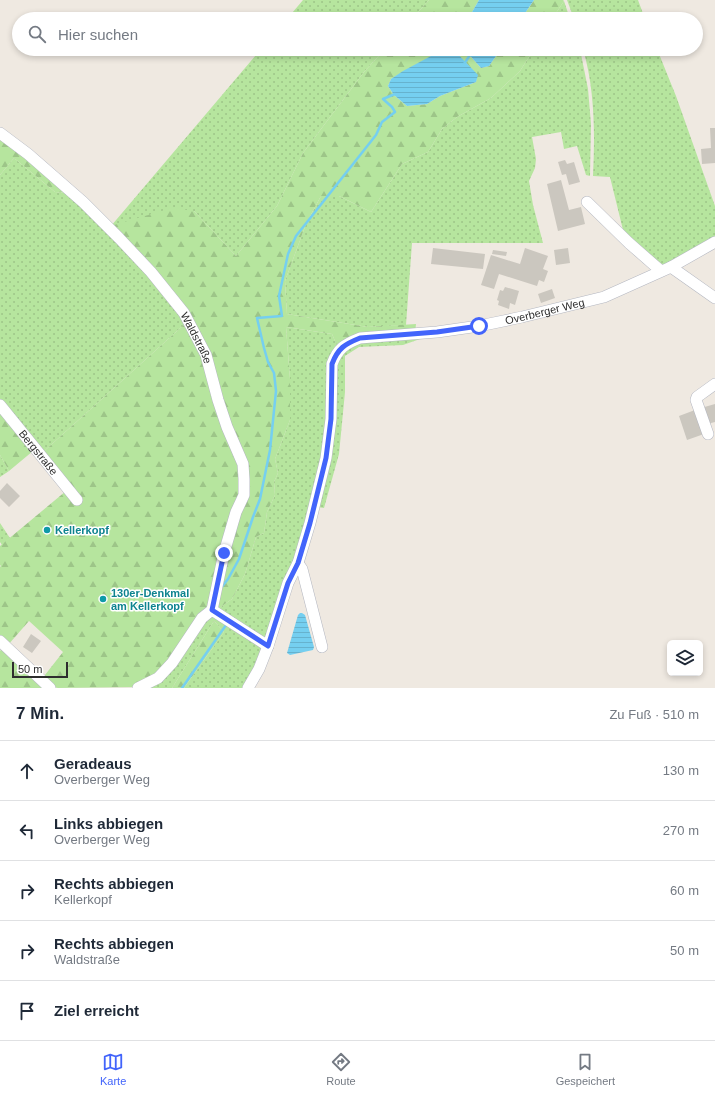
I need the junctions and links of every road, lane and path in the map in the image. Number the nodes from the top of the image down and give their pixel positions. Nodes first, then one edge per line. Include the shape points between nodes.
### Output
1 (0, 133) edge
2 (587, 202) dead end
3 (715, 242) edge
4 (666, 269) junction
5 (715, 298) edge
6 (715, 384) edge
7 (0, 405) edge
8 (708, 434) dead end
9 (77, 500) dead end
10 (298, 563) junction
11 (212, 610) junction
12 (0, 641) edge
13 (268, 646) junction
14 (322, 647) dead end
15 (50, 688) edge
16 (138, 688) edge
17 (248, 688) edge

1 - 11 street, Waldstraße via 83,202 151,272 184,313 206,355 227,427 243,464 244,478 244,496 236,512 224,553
2 - 4 street via 629,244
3 - 4 street, Overberger Weg
4 - 5 street
4 - 10 street, Overberger Weg via 604,297 522,317 479,326 360,338 348,342 340,349 332,364 331,419 326,458
6 - 8 street via 696,400
7 - 9 street, Bergstraße
10 - 13 street, Overberger Weg via 288,583
10 - 14 street via 302,569
11 - 13 street
11 - 16 street via 202,618 172,663 158,678
12 - 15 street
13 - 17 street, Overberger Weg

